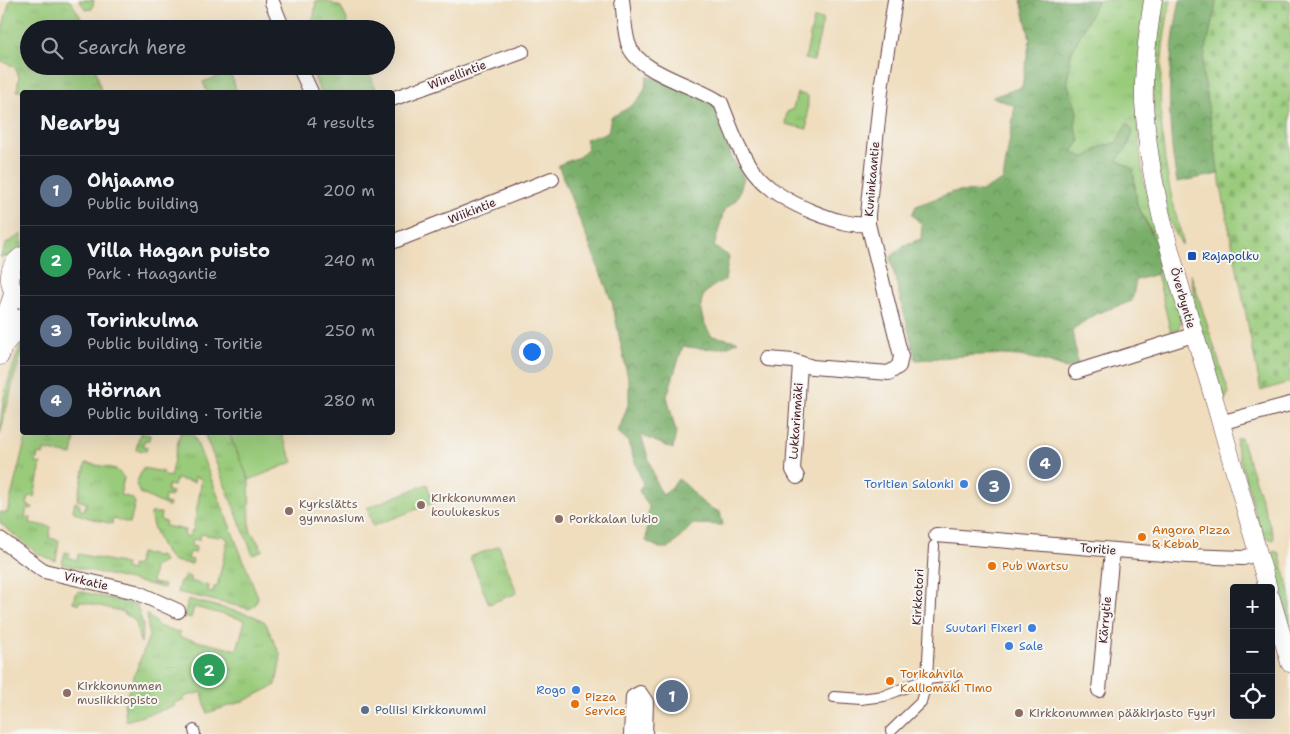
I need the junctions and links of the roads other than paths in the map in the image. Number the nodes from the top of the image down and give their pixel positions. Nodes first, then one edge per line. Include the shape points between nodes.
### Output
1 (622, 0) edge
2 (895, 0) edge
3 (1154, 0) edge
4 (270, 1) edge
5 (279, 20) edge
6 (522, 52) dead end
7 (303, 75) edge
8 (310, 90) edge
9 (395, 98) edge
10 (552, 179) dead end
11 (868, 224) junction
12 (395, 241) edge
13 (12, 260) edge
14 (12, 290) edge
15 (20, 321) edge
16 (1193, 335) junction
17 (1, 351) edge
18 (901, 356) joint
19 (769, 360) dead end
20 (800, 364) junction
21 (1076, 372) dead end
22 (1290, 404) edge
23 (1220, 423) junction
24 (797, 477) dead end
25 (0, 539) edge
26 (935, 541) joint
27 (1112, 551) junction
28 (1258, 553) junction
29 (1267, 584) edge
30 (178, 610) dead end
31 (1275, 612) edge
32 (1290, 663) edge
33 (952, 675) dead end
34 (927, 678) junction
35 (1099, 690) dead end
36 (834, 697) dead end
37 (891, 731) dead end
38 (631, 734) edge
39 (645, 734) edge

1 - 11 street via 632,52 664,75 721,103 748,165 768,188 787,201 827,217 858,225
2 - 11 street, Kuninkaantie via 873,155
3 - 16 street, Överbyntie via 1144,100 1152,179
4 - 5 street
6 - 9 street, Winellintie
7 - 8 street
10 - 12 street, Wiikintie
11 - 18 street, Kuninkaantie
13 - 14 street
14 - 17 street via 1,328
15 - 17 street
16 - 21 street
16 - 23 street, Överbyntie
18 - 20 street, Lukkarinmäki via 899,366 889,373
19 - 20 street, Lukkarinmäki
20 - 24 street, Lukkarinmäki via 793,470
22 - 23 street
23 - 28 street, Överbyntie
25 - 30 street, Virkatie via 44,571 136,592
26 - 27 street, Toritie
26 - 34 street, Kirkkotori
27 - 28 street, Toritie via 1243,558
27 - 35 street, Kärrytie
28 - 29 street, Överbyntie
31 - 32 street
33 - 34 street
34 - 36 street via 884,696 860,699
34 - 37 street via 921,702
38 - 39 street via 633,697 640,693 646,702

